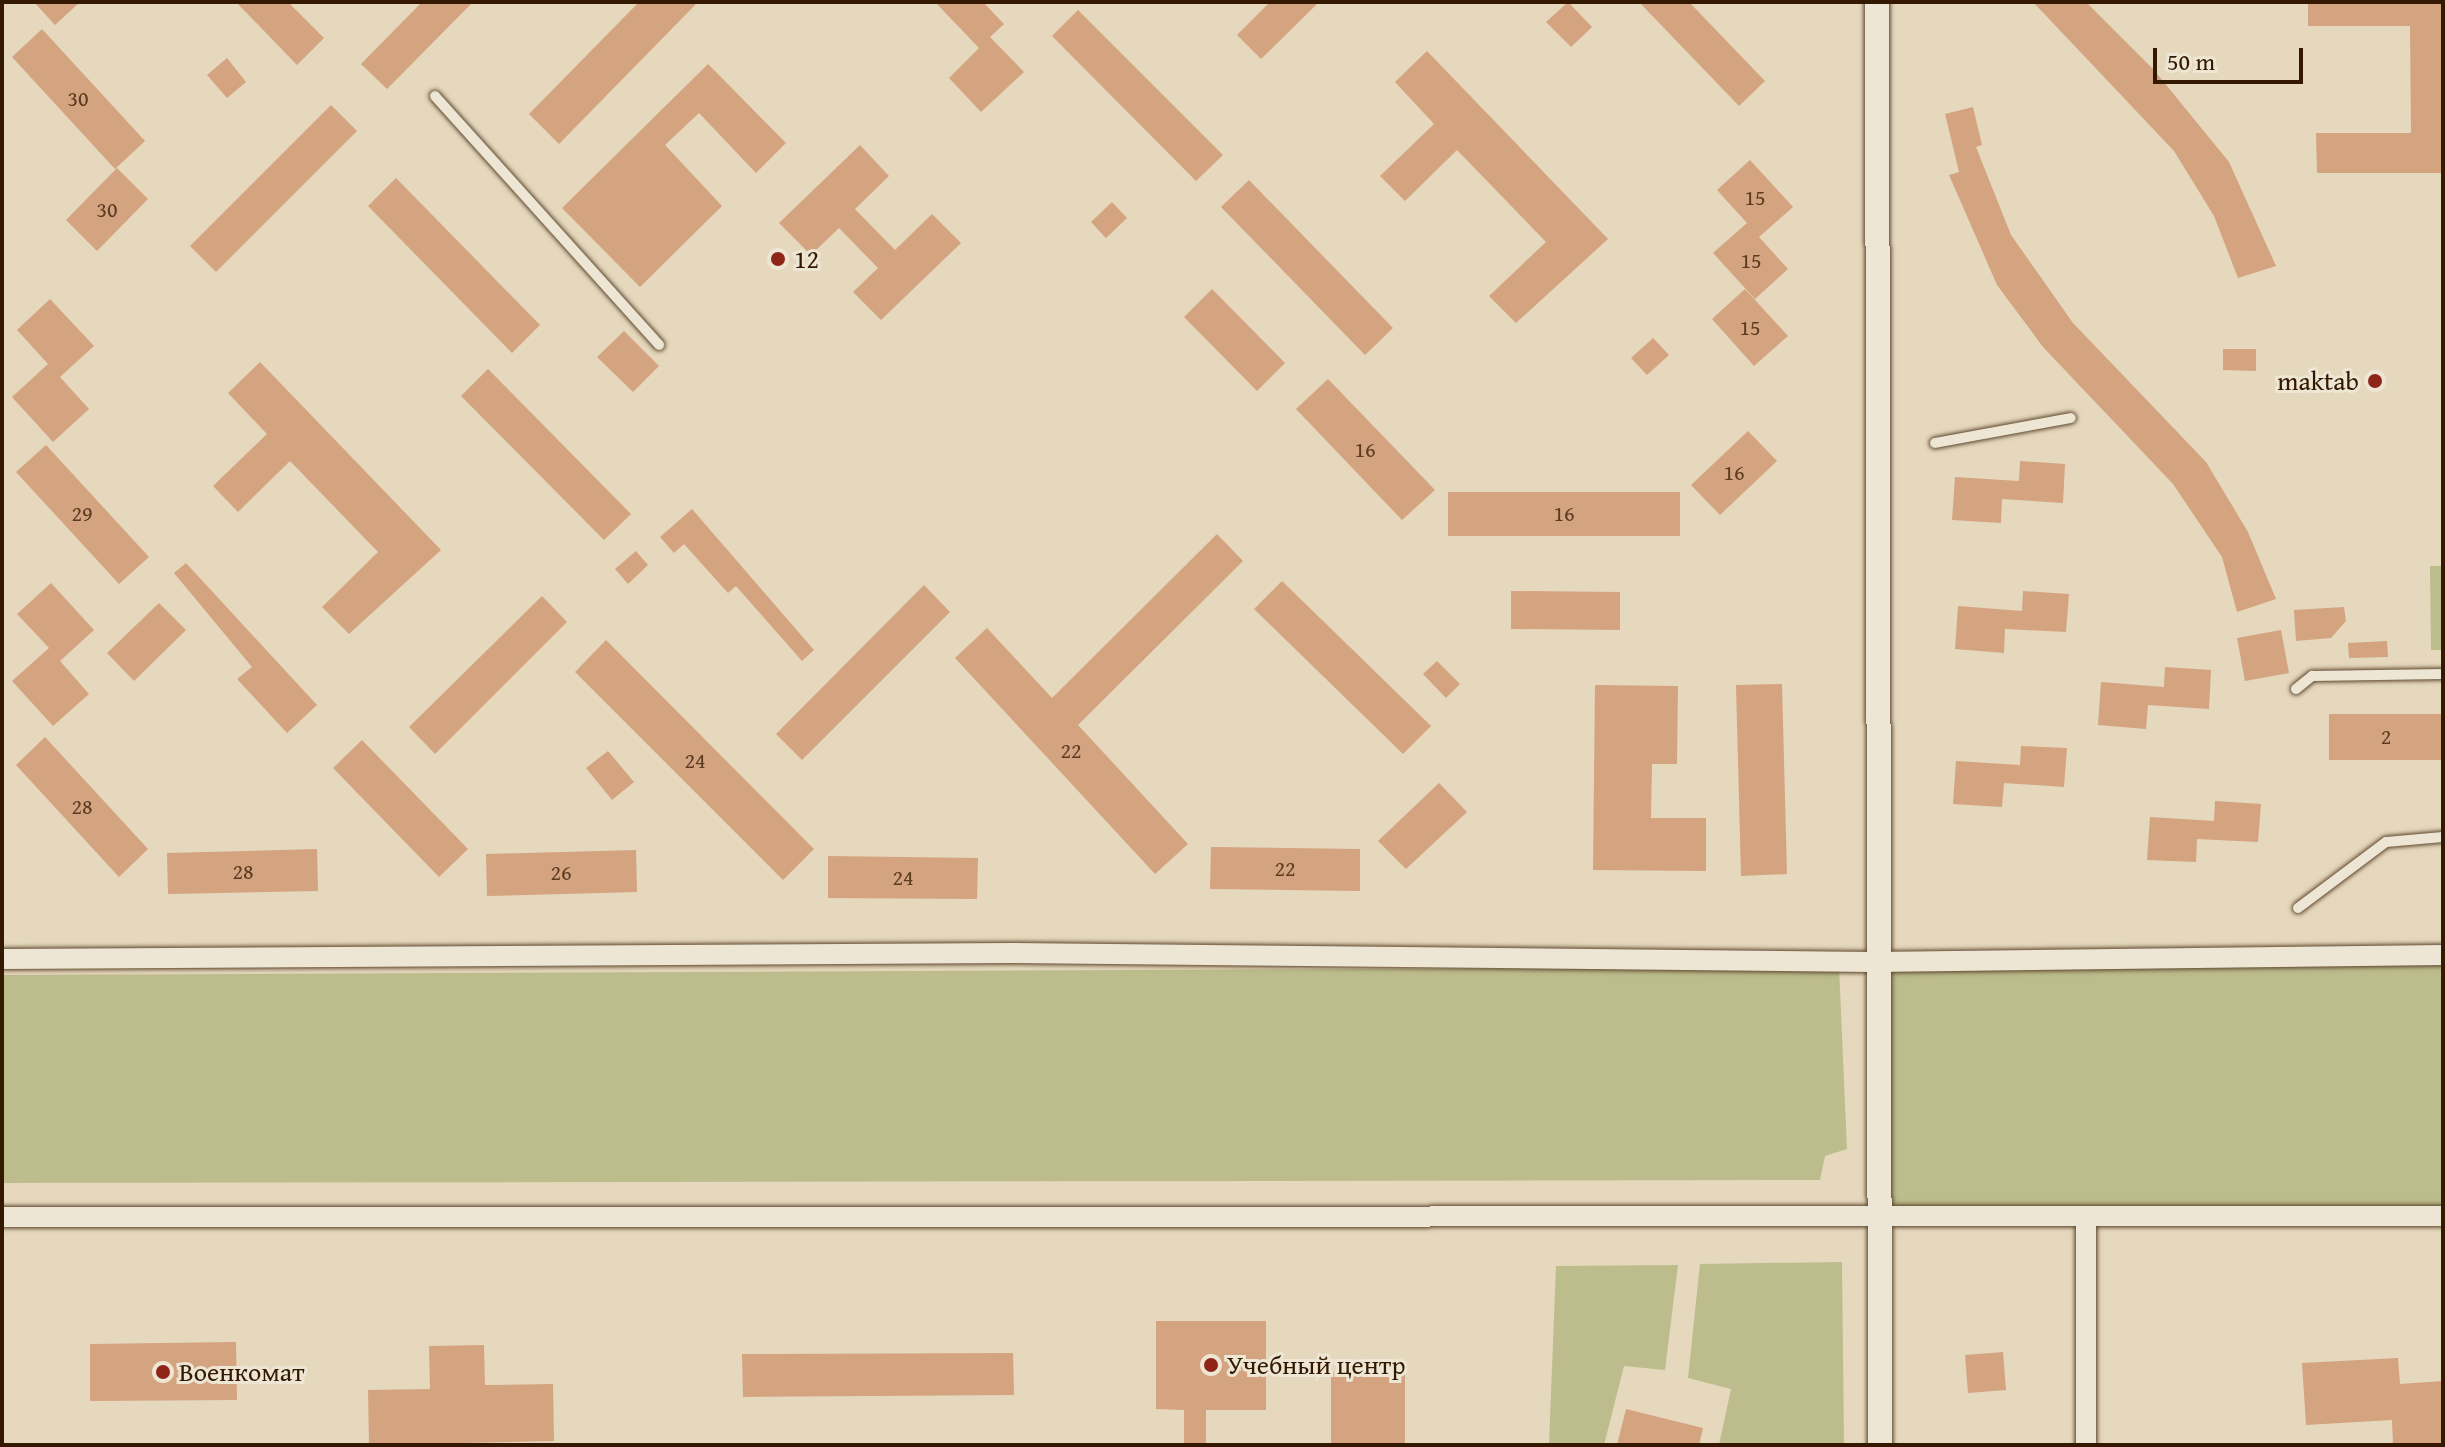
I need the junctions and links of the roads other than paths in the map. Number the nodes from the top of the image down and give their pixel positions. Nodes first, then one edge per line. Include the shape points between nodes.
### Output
1 (1877, 2) edge
2 (435, 96) dead end
3 (659, 345) dead end
4 (2071, 418) dead end
5 (1935, 443) dead end
6 (2443, 674) edge
7 (2296, 689) dead end
8 (2443, 837) edge
9 (2298, 908) dead end
10 (2443, 955) edge
11 (2, 959) edge
12 (1874, 962) junction
13 (1878, 1214) junction
14 (2443, 1216) edge
15 (2, 1217) edge
16 (2086, 1217) junction
17 (1880, 1445) edge
18 (2086, 1445) edge

1 - 12 street
2 - 3 lane
4 - 5 lane
6 - 7 lane via 2312,676
8 - 9 lane via 2386,842
10 - 12 street
11 - 12 street via 1013,953
12 - 13 street
13 - 15 street
13 - 16 street
13 - 17 street
14 - 16 street
16 - 18 street

